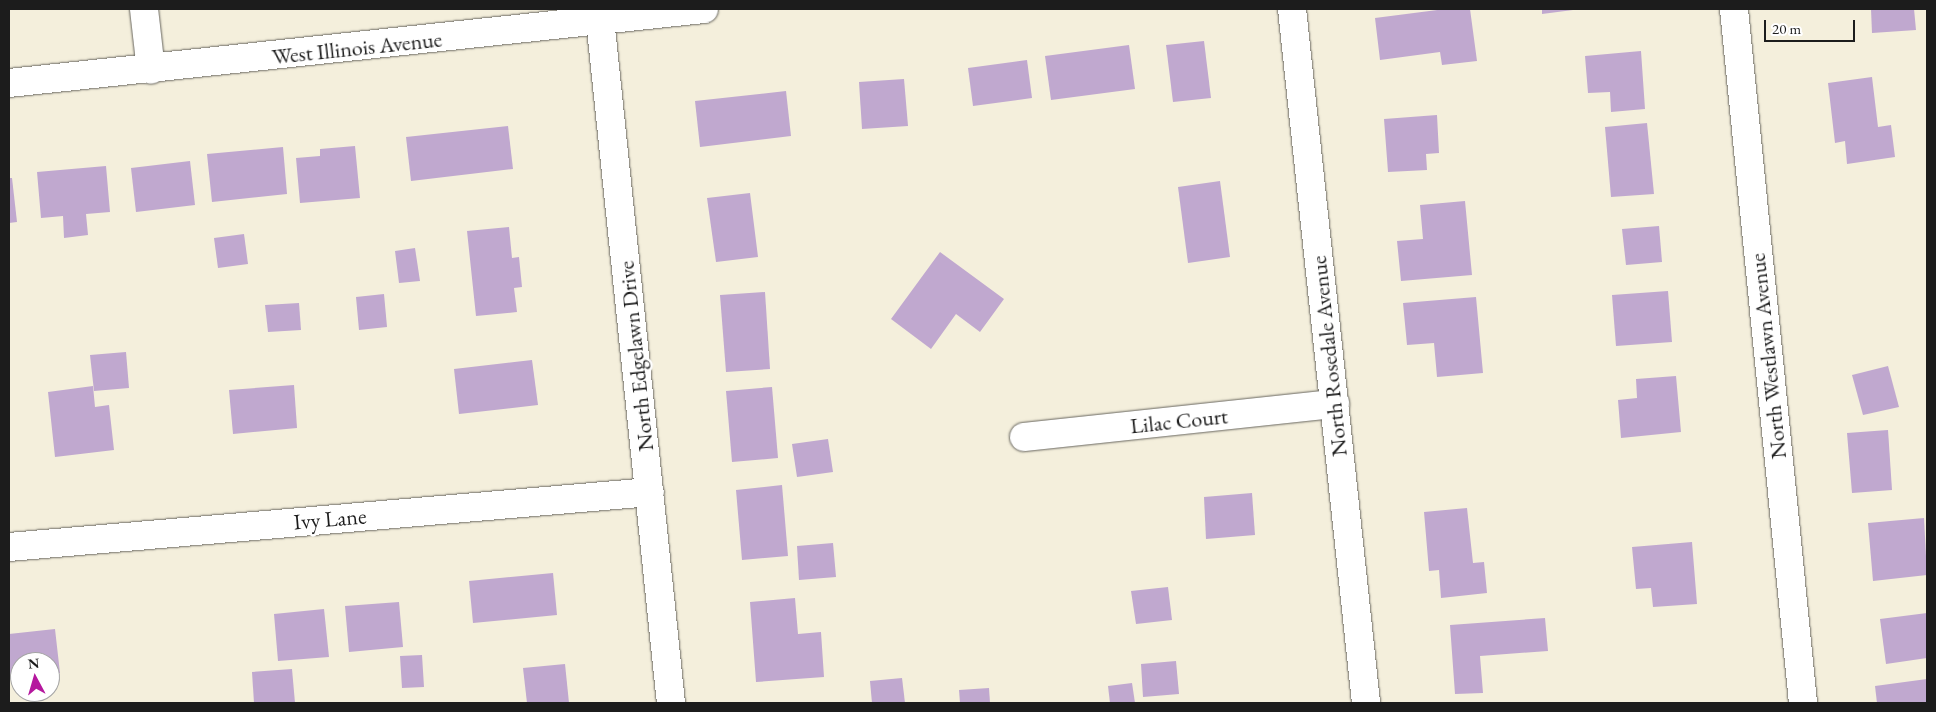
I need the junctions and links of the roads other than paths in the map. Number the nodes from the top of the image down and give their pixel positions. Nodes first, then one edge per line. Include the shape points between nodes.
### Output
1 (144, 9) edge
2 (704, 9) edge
3 (1292, 9) edge
4 (1734, 9) edge
5 (599, 15) edge
6 (151, 70) junction
7 (9, 83) edge
8 (1335, 404) junction
9 (1024, 437) dead end
10 (650, 492) junction
11 (9, 547) edge
12 (672, 703) edge
13 (1366, 703) edge
14 (1803, 703) edge

1 - 6 street
2 - 5 street, West Illinois Avenue
3 - 8 street, North Rosedale Avenue
4 - 14 street, North Westlawn Avenue
5 - 6 street, West Illinois Avenue
5 - 10 street, North Edgelawn Drive
6 - 7 street, West Illinois Avenue
8 - 9 street, Lilac Court
8 - 13 street, North Rosedale Avenue
10 - 11 street, Ivy Lane
10 - 12 street, North Edgelawn Drive

